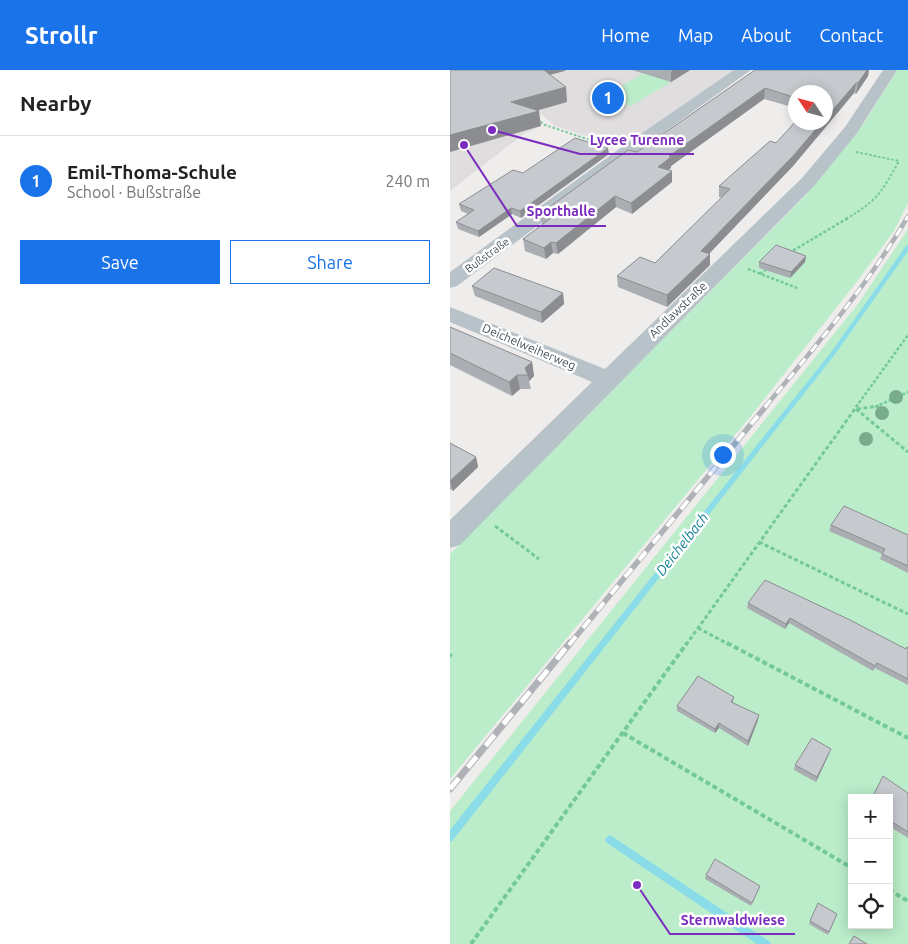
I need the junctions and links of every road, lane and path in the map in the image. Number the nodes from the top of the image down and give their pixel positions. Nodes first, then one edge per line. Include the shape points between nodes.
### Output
1 (744, 70) edge
2 (890, 70) edge
3 (530, 113) edge
4 (836, 148) junction
5 (625, 151) junction
6 (783, 258) edge
7 (729, 261) junction
8 (775, 263) edge
9 (760, 274) junction
10 (450, 282) edge
11 (797, 288) dead end
12 (450, 314) edge
13 (908, 335) edge
14 (608, 379) junction
15 (908, 392) edge
16 (856, 410) junction
17 (908, 452) edge
18 (476, 512) junction
19 (450, 537) edge
20 (759, 542) junction
21 (539, 559) dead end
22 (908, 614) edge
23 (698, 628) junction
24 (623, 733) junction
25 (908, 738) edge
26 (848, 866) edge
27 (893, 892) edge
28 (908, 901) edge
29 (471, 944) edge

1 - 5 street, Bußstraße
2 - 4 street, Andlawstraße
3 - 5 path via 545,125
4 - 6 path via 899,161 882,192 870,205
4 - 7 street, Andlawstraße via 808,182
5 - 10 street, Bußstraße
7 - 9 path
7 - 14 street, Andlawstraße
8 - 9 path
9 - 11 path
12 - 14 street, Deichelweiherweg
13 - 16 path
14 - 18 street, Andlawstraße
15 - 16 path via 877,407
16 - 17 path
16 - 20 path
18 - 19 street, Andlawstraße
18 - 21 path
20 - 22 path
20 - 23 path
23 - 24 path
23 - 25 path
24 - 26 path
24 - 29 path
27 - 28 path

